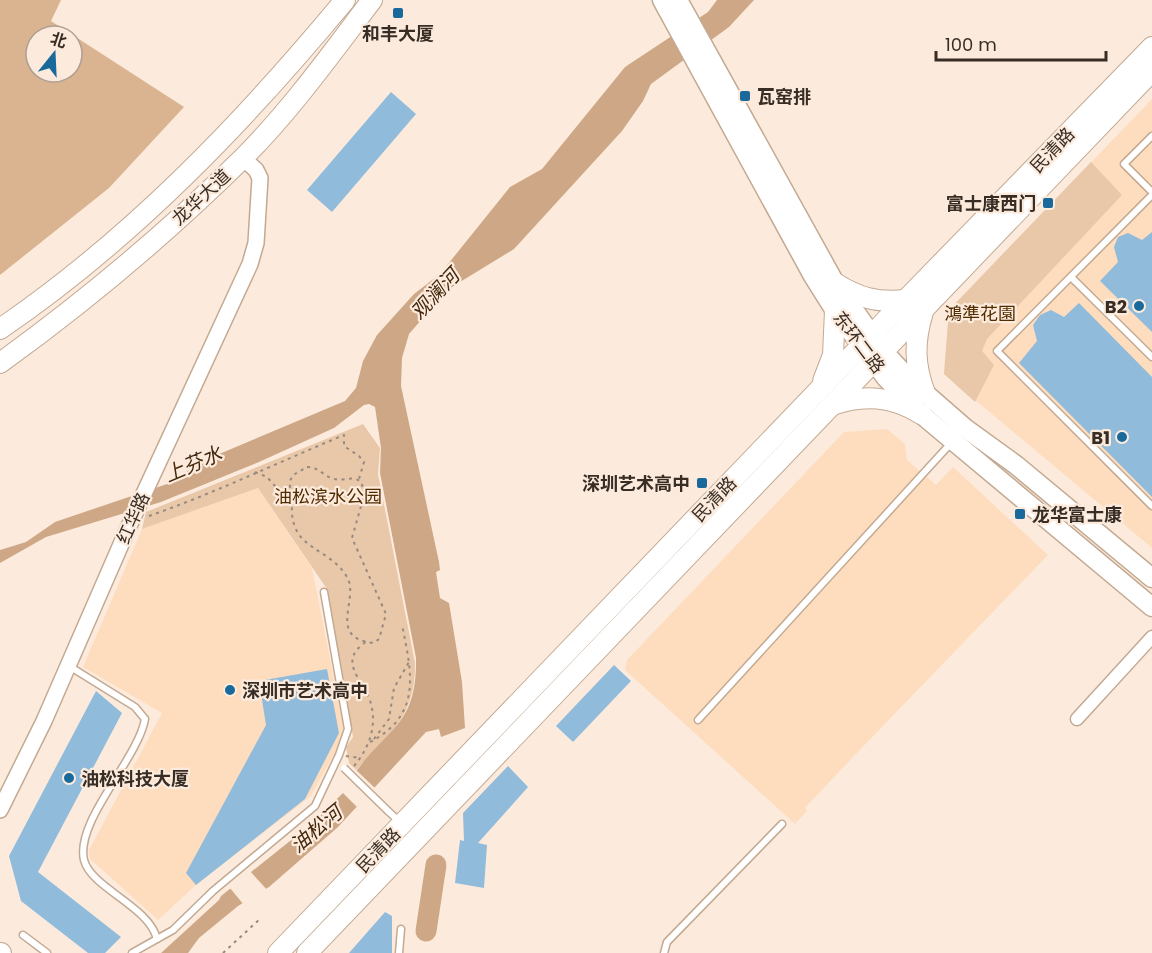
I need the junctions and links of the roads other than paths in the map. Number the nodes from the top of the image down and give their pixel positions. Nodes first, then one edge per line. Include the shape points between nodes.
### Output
1 (345, 0) edge
2 (372, 0) edge
3 (662, 0) edge
4 (678, 11) edge
5 (1152, 47) edge
6 (1152, 71) edge
7 (709, 73) junction
8 (1152, 136) edge
9 (243, 158) junction
10 (1152, 193) edge
11 (1071, 276) junction
12 (835, 283) junction
13 (906, 300) junction
14 (835, 311) junction
15 (923, 312) junction
16 (0, 329) edge
17 (873, 348) junction
18 (1152, 357) edge
19 (0, 363) edge
20 (925, 393) junction
21 (824, 398) junction
22 (921, 414) junction
23 (952, 442) junction
24 (1152, 506) edge
25 (1152, 578) edge
26 (324, 592) dead end
27 (1152, 607) edge
28 (1152, 637) edge
29 (69, 666) junction
30 (1077, 719) dead end
31 (698, 720) dead end
32 (333, 764) junction
33 (0, 810) edge
34 (395, 818) junction
35 (782, 824) dead end
36 (401, 929) dead end
37 (23, 935) dead end
38 (157, 939) junction
39 (47, 953) edge
40 (132, 953) edge
41 (278, 953) edge
42 (307, 953) edge
43 (399, 953) edge
44 (664, 953) edge

1 - 16 main road, 龙华大道 via 257,105 187,174 96,258
2 - 9 main road, 龙华大道 via 315,76
3 - 4 main road, 东环二路
4 - 7 main road, 东环二路
5 - 13 main road, 民清路
6 - 15 main road, 民清路
7 - 12 main road, 东环二路
7 - 14 main road, 东环二路 via 813,276
8 - 10 lane via 1124,164
9 - 19 main road, 龙华大道 via 145,251
9 - 29 street, 红华路 via 260,178 254,254 149,480
10 - 11 lane
11 - 18 lane
11 - 24 lane via 997,351
12 - 13 main road via 873,301
12 - 17 main road, 东环二路
13 - 17 main road, 民清路
14 - 17 main road, 东环二路
14 - 21 main road via 833,355
15 - 17 main road, 民清路
15 - 20 main road via 914,350
17 - 20 main road, 东环二路
17 - 21 main road, 民清路
17 - 22 main road, 东环二路 via 886,378
20 - 25 main road, 东环二路
21 - 22 main road via 894,400
21 - 34 main road, 民清路
21 - 42 main road, 民清路
22 - 23 main road, 东环二路
23 - 27 main road, 东环二路
23 - 31 lane
26 - 32 lane via 348,729
28 - 30 street
29 - 33 street, 红华路
29 - 38 lane via 135,707 145,719 87,832 83,853 91,872 152,925
32 - 34 lane, bridge via 344,768
32 - 38 lane via 312,811 213,891 173,930
34 - 41 main road, 民清路
35 - 44 lane via 667,942
36 - 43 lane
37 - 39 lane
38 - 40 lane

